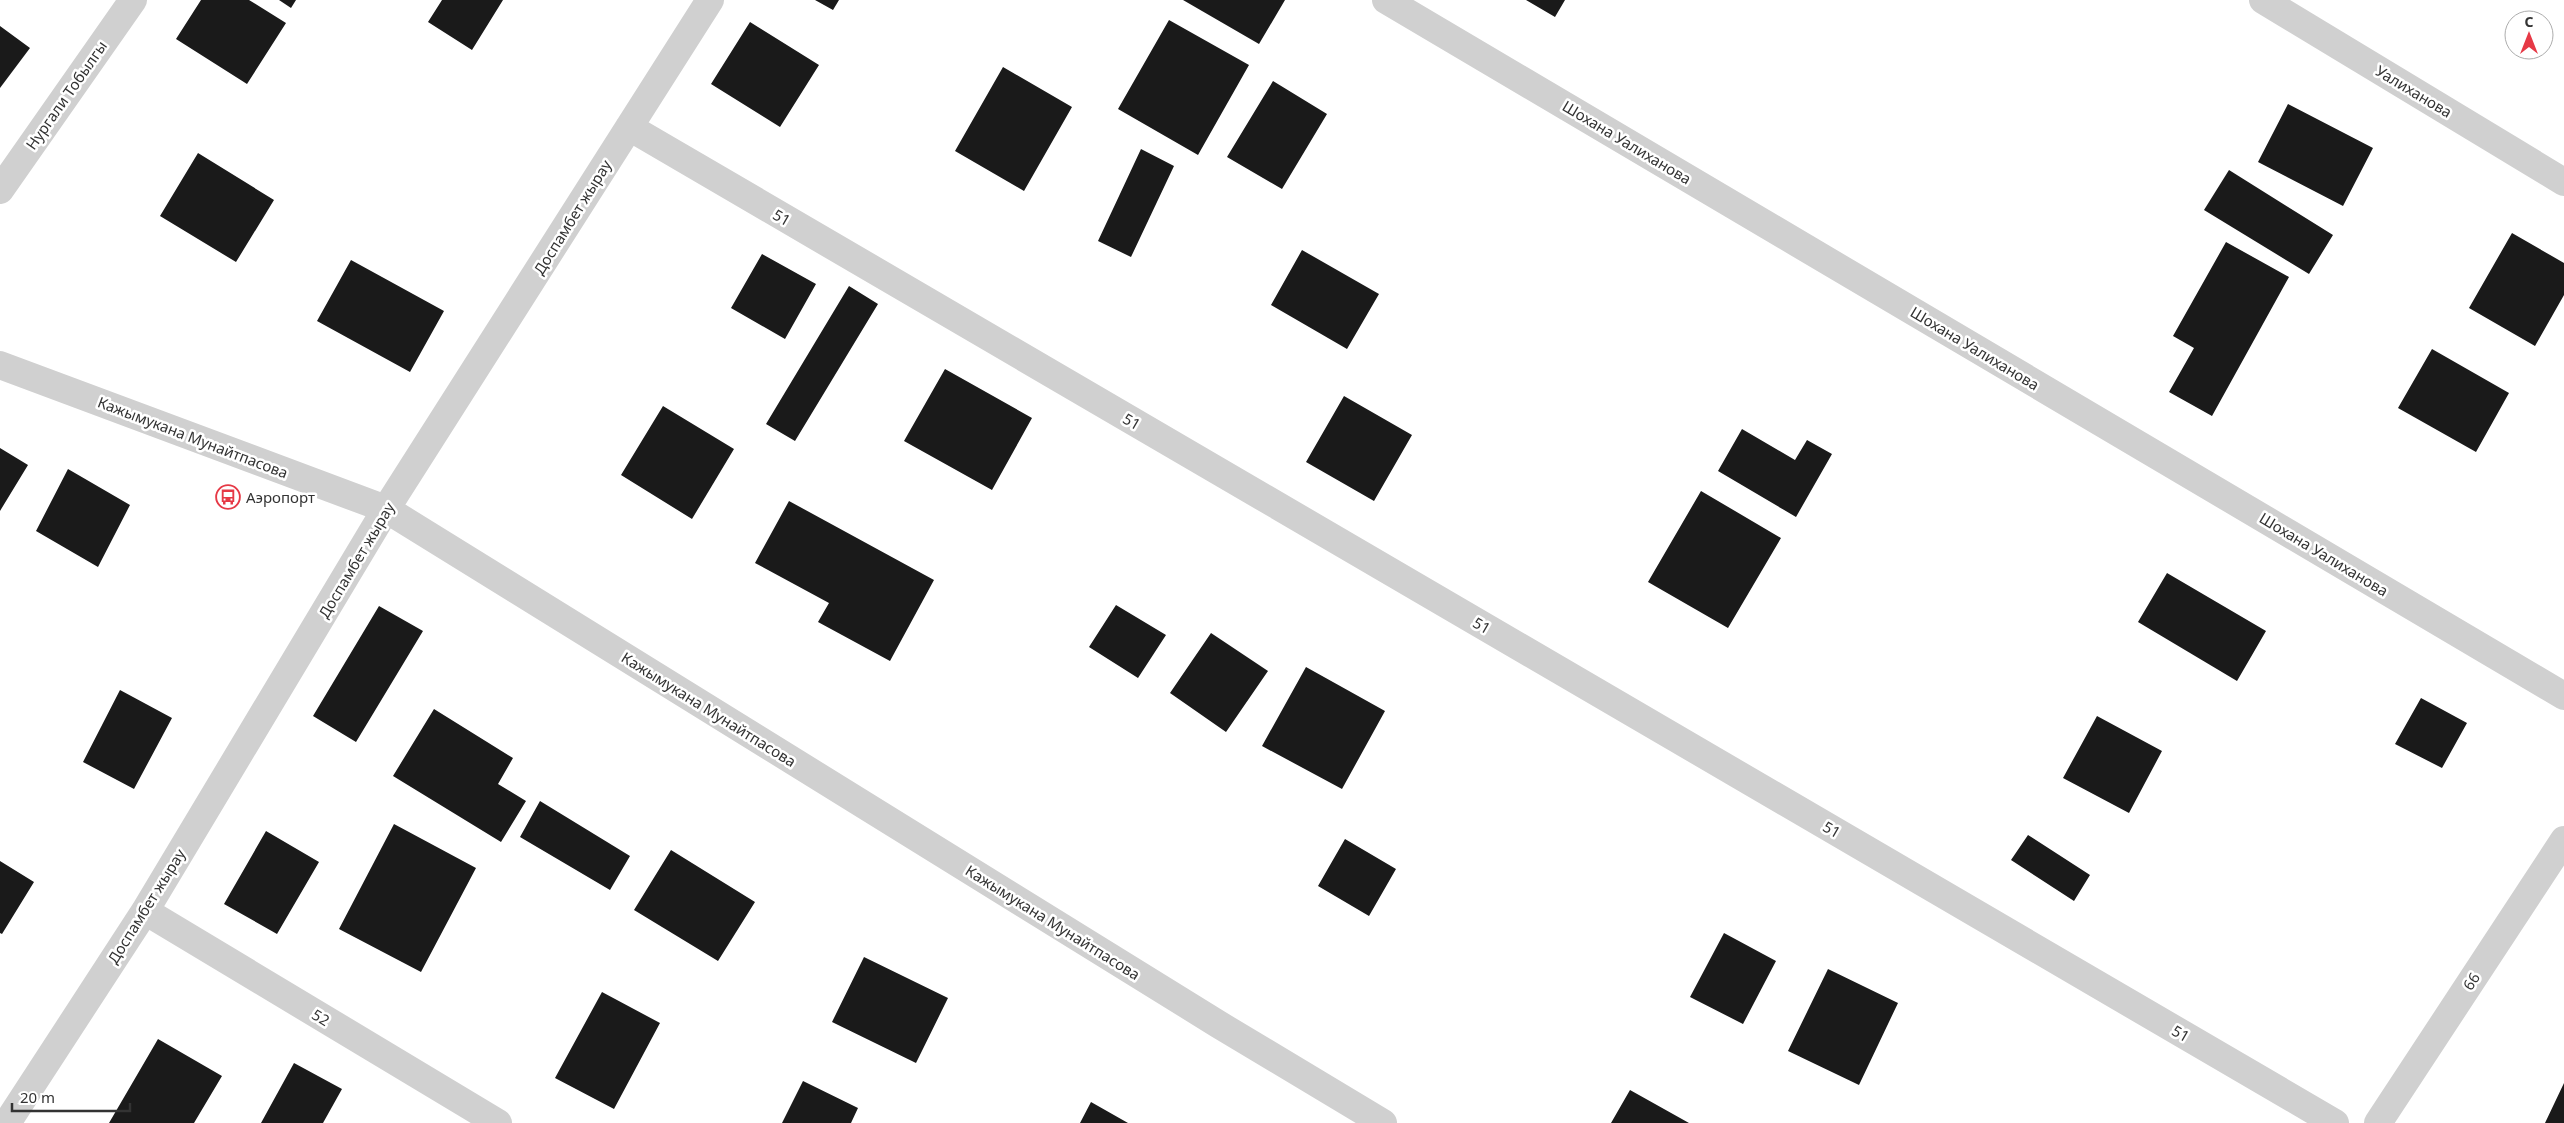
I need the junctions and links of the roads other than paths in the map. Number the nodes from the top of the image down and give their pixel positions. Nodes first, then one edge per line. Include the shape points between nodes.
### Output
1 (133, 0) edge
2 (710, 0) edge
3 (1386, 0) edge
4 (2264, 0) edge
5 (629, 127) junction
6 (2564, 182) edge
7 (0, 190) edge
8 (0, 364) edge
9 (386, 509) junction
10 (2564, 696) edge
11 (2564, 840) edge
12 (145, 911) junction
13 (7, 1123) edge
14 (498, 1123) edge
15 (1383, 1123) edge
16 (2335, 1123) edge
17 (2378, 1123) edge

1 - 7 street, Нургали Тобылгы
2 - 5 street, Доспамбет жырау
3 - 10 street, Шохана Уалиханова
4 - 6 street, Уалиханова
5 - 9 street, Доспамбет жырау
5 - 16 street, 51
8 - 9 street, Кажымукана Мунайтпасова
9 - 12 street, Доспамбет жырау
9 - 15 street, Кажымукана Мунайтпасова
11 - 17 street, 66
12 - 13 street, Доспамбет жырау
12 - 14 street, 52

